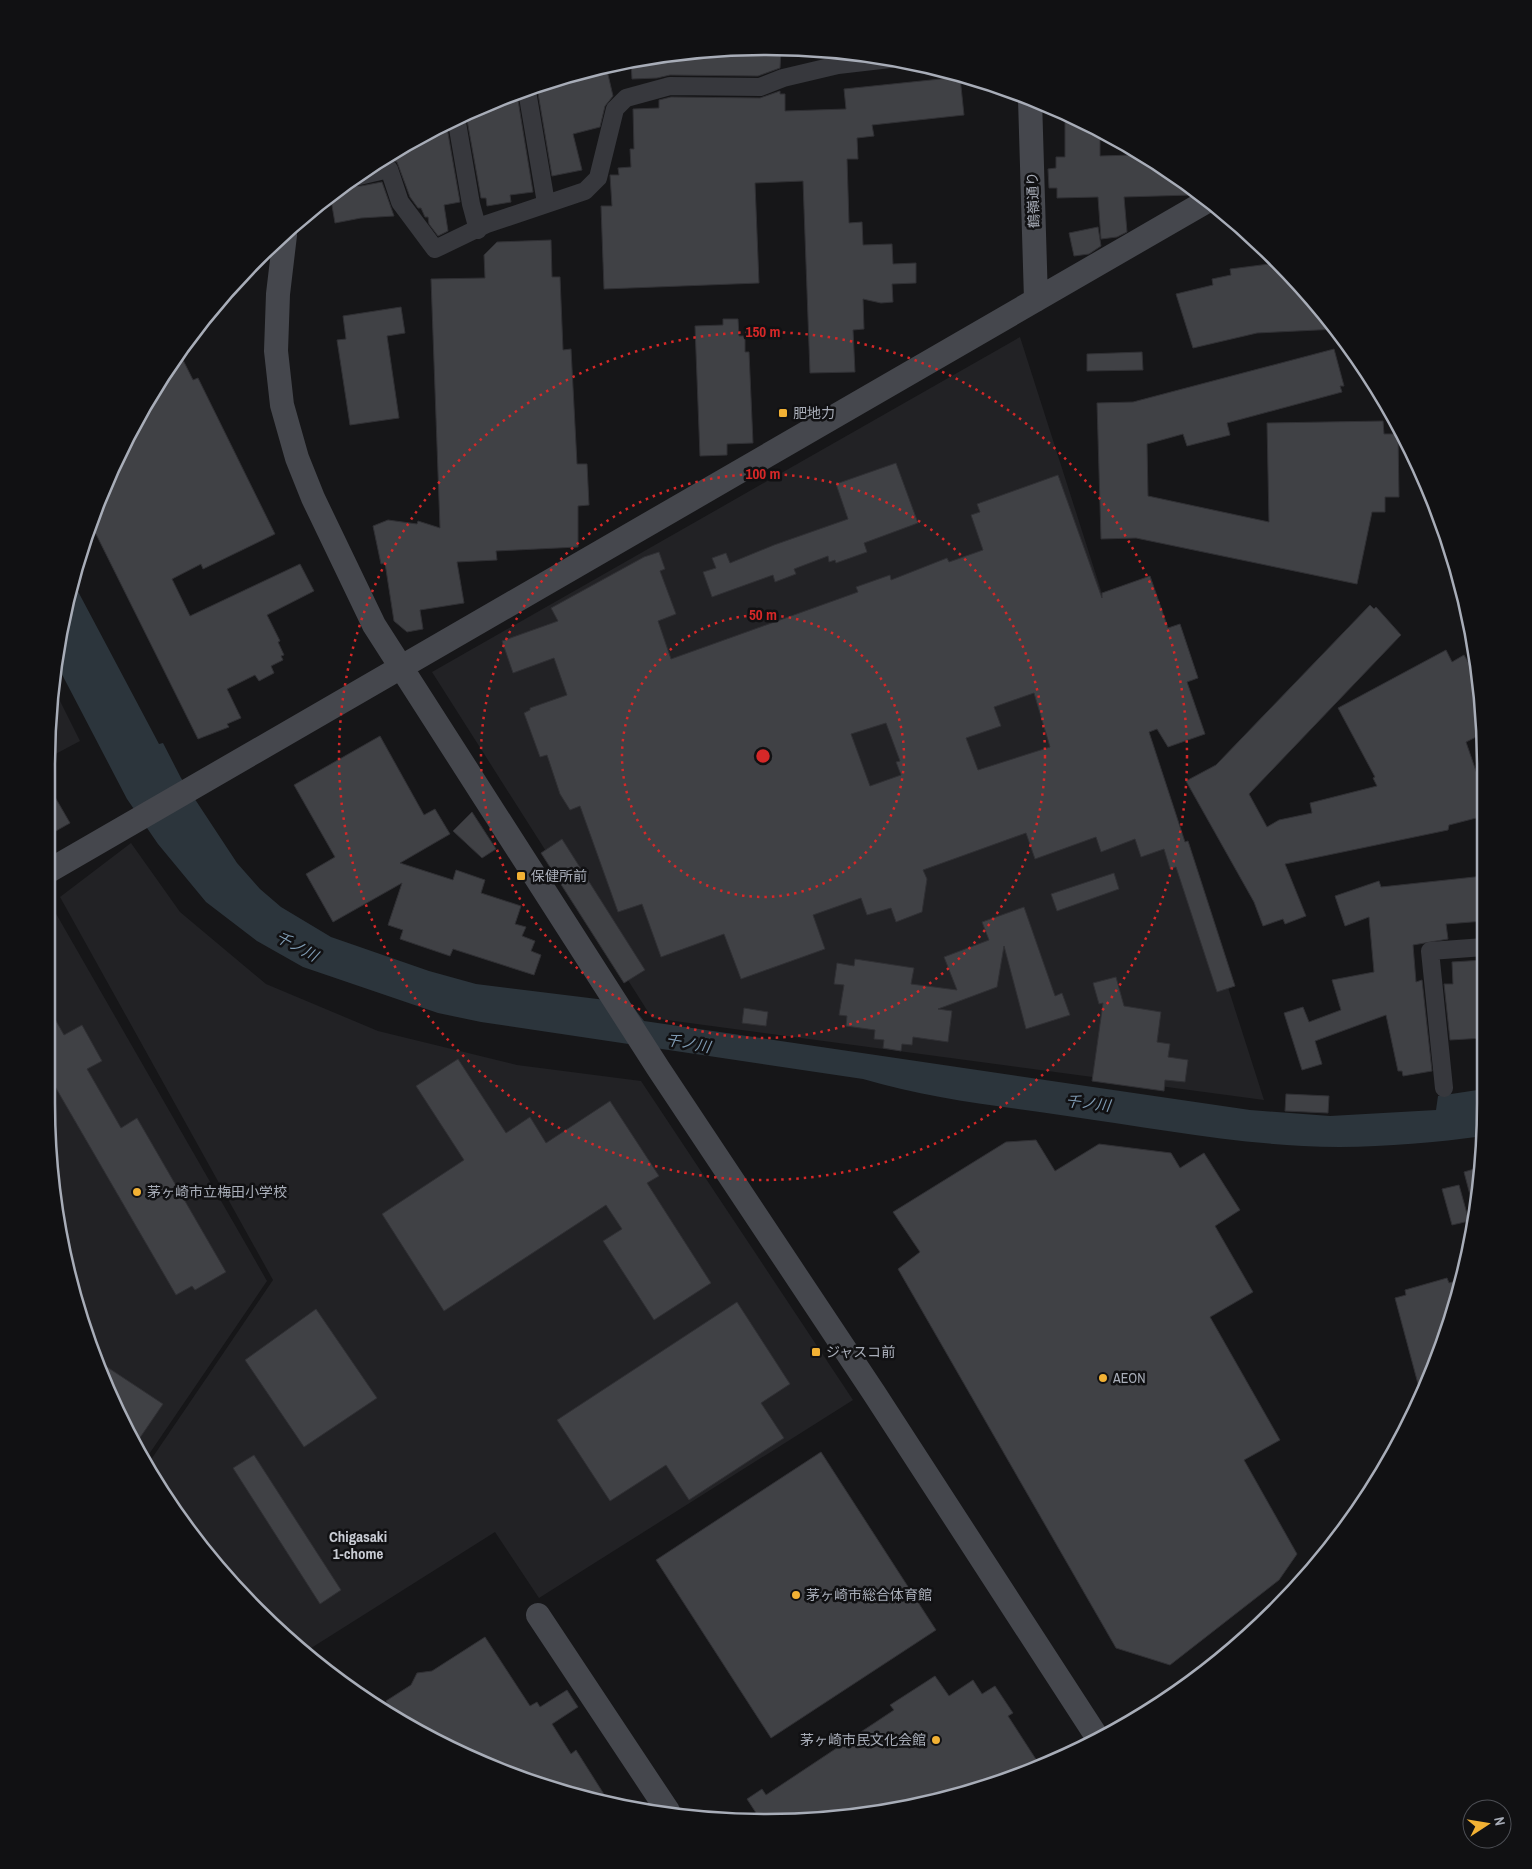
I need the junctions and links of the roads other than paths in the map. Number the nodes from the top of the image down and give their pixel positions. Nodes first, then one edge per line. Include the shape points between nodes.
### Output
1 (864, 62) edge
2 (528, 96) edge
3 (1030, 106) edge
4 (457, 126) edge
5 (388, 164) edge
6 (546, 203) junction
7 (1201, 203) edge
8 (478, 230) junction
9 (284, 243) edge
10 (1036, 300) junction
11 (401, 667) junction
12 (55, 868) edge
13 (1477, 948) edge
14 (1444, 1088) dead end
15 (538, 1615) dead end
16 (1095, 1733) edge
17 (665, 1807) edge

1 - 6 street via 783,78 760,87 670,86 626,98 615,109 598,178 585,191
2 - 6 street
3 - 10 street, 鶴嶺通り
4 - 8 street
5 - 8 street via 400,202 435,249
6 - 8 street
7 - 10 street
9 - 11 street via 276,352 282,405 297,458 313,498 374,625
10 - 11 street
11 - 12 street
11 - 16 street via 658,1068
13 - 14 street via 1430,951
15 - 17 street

